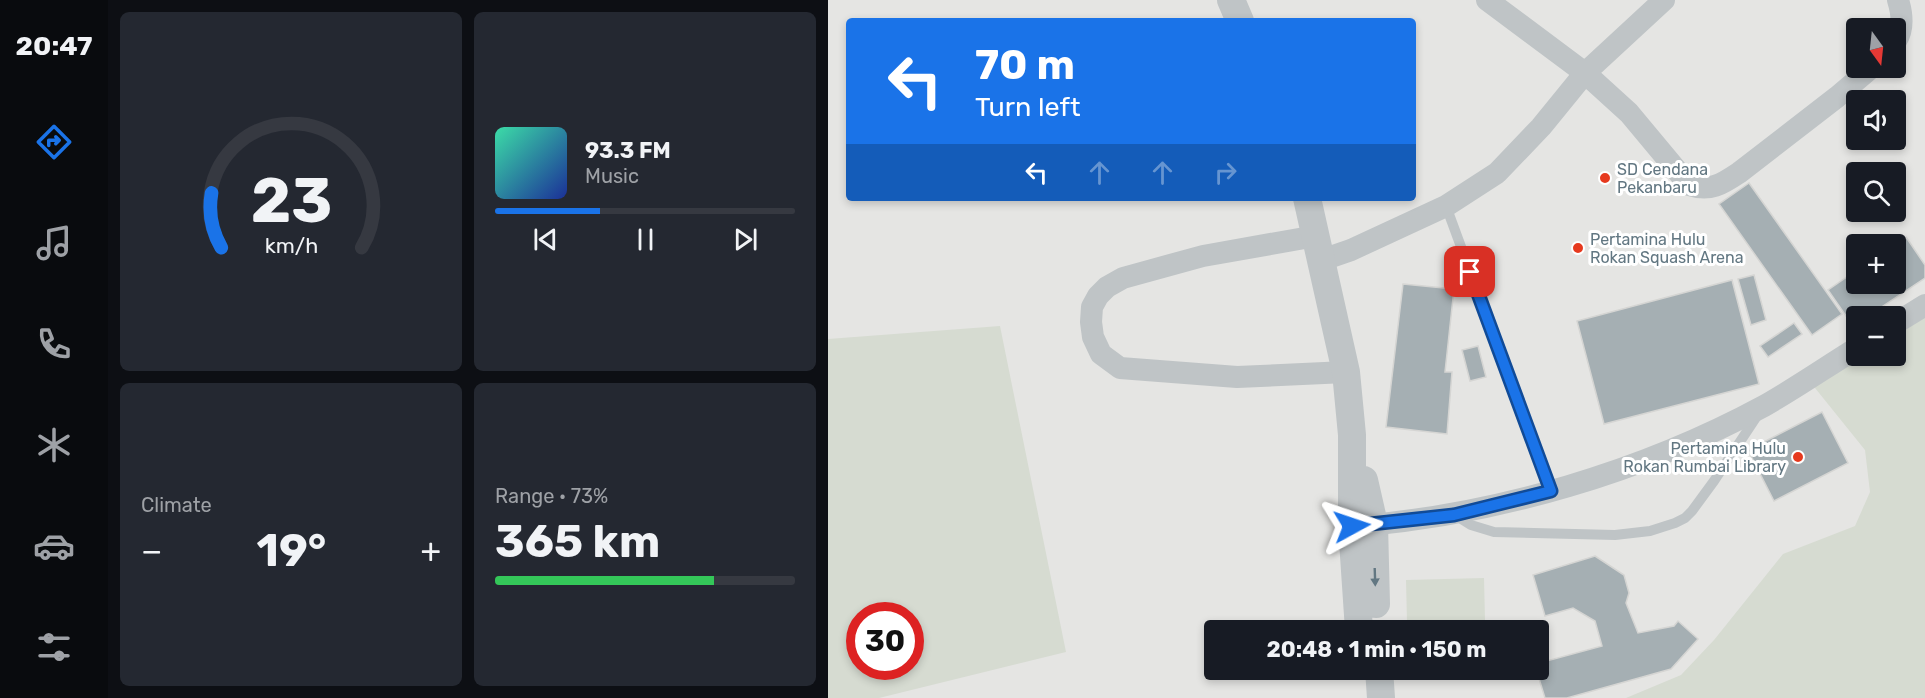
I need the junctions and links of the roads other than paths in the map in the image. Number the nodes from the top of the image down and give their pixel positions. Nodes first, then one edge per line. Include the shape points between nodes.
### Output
1 (1231, 0) edge
2 (1487, 0) edge
3 (1664, 0) edge
4 (1898, 0) edge
5 (1239, 18) edge
6 (1901, 18) edge
7 (1585, 73) junction
8 (1859, 78) edge
9 (1307, 201) edge
10 (1446, 206) junction
11 (1319, 248) junction
12 (1925, 305) edge
13 (1906, 317) edge
14 (1846, 355) edge
15 (1346, 372) junction
16 (1764, 406) junction
17 (1551, 491) junction
18 (1454, 515) junction
19 (1363, 525) junction
20 (1359, 620) edge
21 (1376, 620) edge
22 (1361, 680) edge
23 (1380, 680) edge
24 (1362, 698) edge
25 (1381, 698) edge

1 - 5 street
2 - 7 street
3 - 7 street
4 - 6 street
7 - 8 street via 1629,113 1689,185 1702,189 1740,172
7 - 10 street via 1497,173
9 - 11 street
10 - 11 street via 1351,250
10 - 17 lane
11 - 15 street
11 - 15 street via 1203,256 1123,278 1107,287 1095,302 1090,322 1093,337 1101,354 1120,368 1237,377
12 - 13 street
14 - 16 street
15 - 19 street
16 - 17 street via 1670,451
16 - 18 lane via 1692,511 1675,523 1615,535 1494,532
17 - 18 street
18 - 19 street
19 - 20 street
19 -> 21 street
22 - 24 street
23 - 25 street

